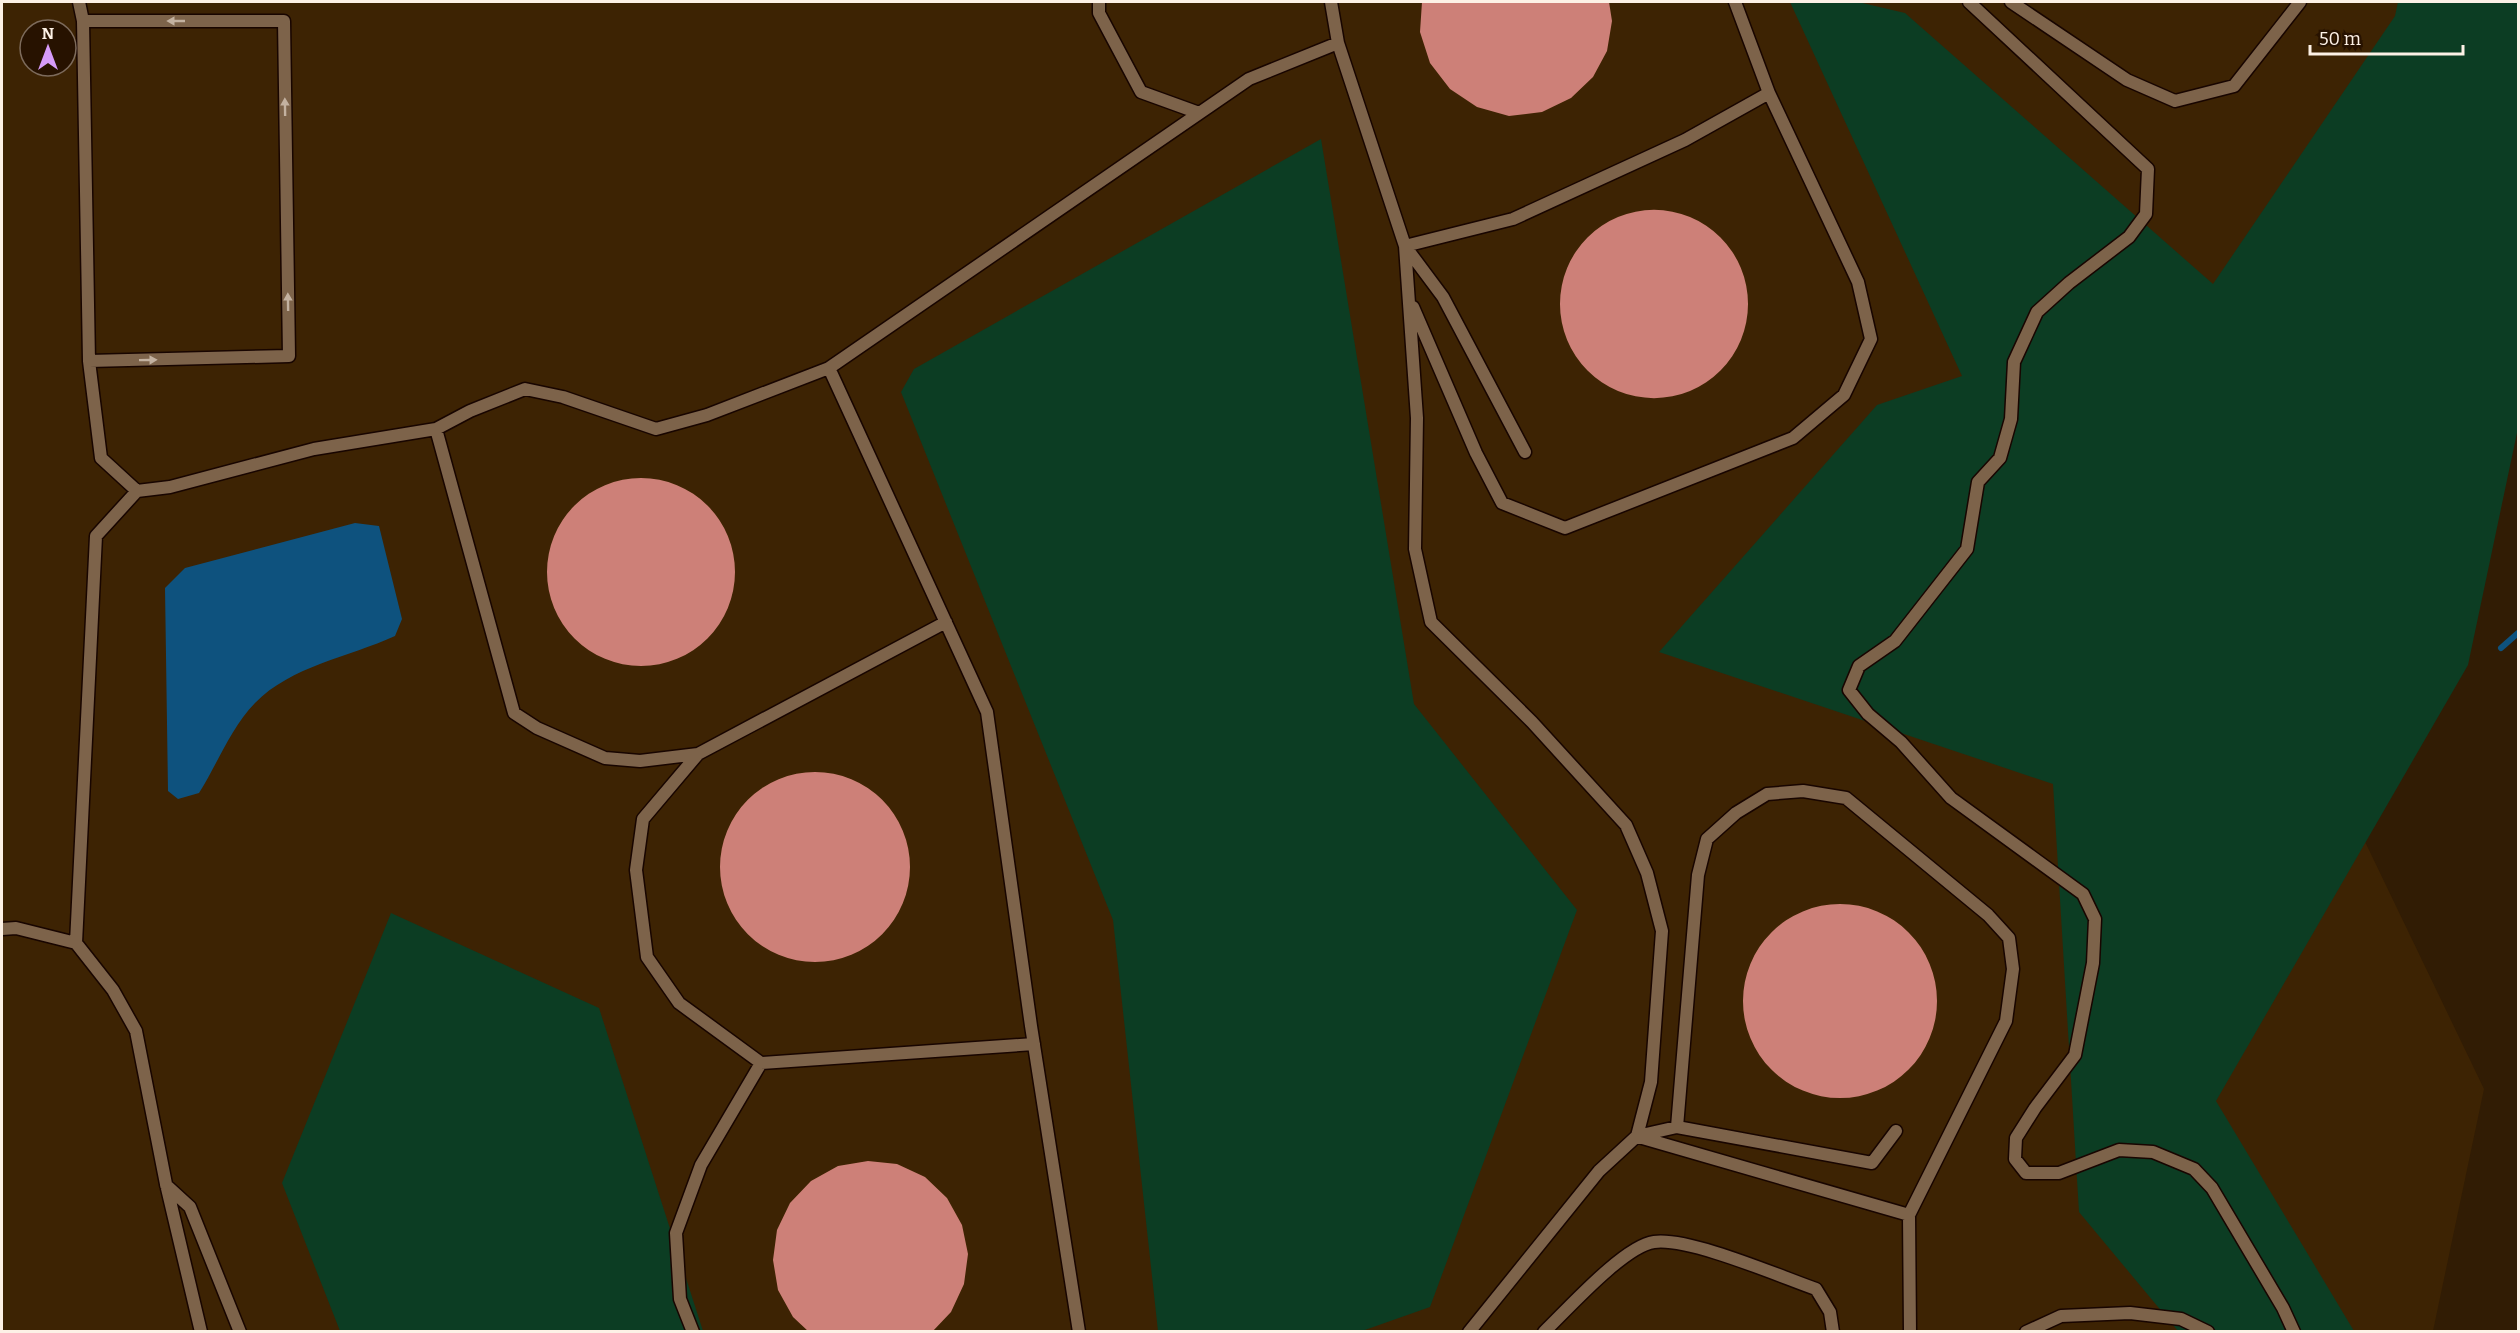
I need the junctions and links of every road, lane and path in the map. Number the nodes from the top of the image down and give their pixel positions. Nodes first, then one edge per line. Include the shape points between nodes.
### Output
1 (79, 2) edge
2 (1099, 2) edge
3 (1331, 2) edge
4 (1735, 2) edge
5 (1969, 2) edge
6 (2011, 2) edge
7 (2300, 2) edge
8 (83, 21) junction
9 (1338, 43) junction
10 (1769, 93) junction
11 (1199, 112) junction
12 (1405, 246) junction
13 (1408, 296) junction
14 (89, 361) junction
15 (829, 368) junction
16 (436, 429) junction
17 (1525, 452) dead end
18 (137, 491) junction
19 (946, 622) junction
20 (698, 754) junction
21 (2, 929) edge
22 (76, 943) junction
23 (1034, 1044) junction
24 (761, 1063) junction
25 (1677, 1127) junction
26 (1896, 1131) dead end
27 (1637, 1136) junction
28 (166, 1184) junction
29 (1909, 1215) junction
30 (201, 1332) edge
31 (240, 1332) edge
32 (693, 1332) edge
33 (1079, 1332) edge
34 (1469, 1332) edge
35 (1544, 1332) edge
36 (1833, 1332) edge
37 (1910, 1332) edge
38 (2026, 1332) edge
39 (2208, 1332) edge
40 (2294, 1332) edge

1 - 8 lane
2 - 11 lane via 1099,13 1141,92
3 - 9 lane
4 - 10 lane
5 - 40 lane via 2148,169 2145,214 2129,237 2037,312 2014,362 2011,419 2000,458 1978,482 1967,549 1895,642 1859,666 1849,690 1951,798 2084,894 2094,919 2093,963 2075,1055 2016,1138 2015,1159 2026,1173 2059,1173 2119,1150 2153,1152 2194,1169 2212,1188
6 - 7 lane via 2127,80 2175,101 2234,86
8 - 14 lane
14 -> 8 lane via 289,356 284,21
9 - 11 lane via 1249,79
9 - 12 lane
10 - 12 lane via 1685,140 1513,219
10 - 13 lane via 1858,282 1871,339 1844,395 1793,438 1565,528 1502,503
11 - 15 lane
12 - 13 lane
12 - 17 lane via 1443,297
13 - 27 lane via 1417,418 1415,549 1431,622 1626,825 1647,873 1662,931 1651,1082
14 - 18 lane via 101,458
15 - 16 lane via 707,415 656,429 525,389
15 - 19 lane
16 - 18 lane via 314,449 170,487
16 - 20 lane via 514,713 537,728 605,758 640,761
18 - 22 lane via 96,536
19 - 20 lane
19 - 23 lane via 987,712
20 - 24 lane via 643,819 636,870 647,957 679,1003
21 - 22 lane via 16,928
22 - 28 lane via 113,990 136,1031
23 - 24 lane
23 - 33 lane
24 - 32 lane via 701,1165 676,1233 680,1299
25 - 26 lane via 1872,1162
25 - 27 lane
25 - 29 lane via 1698,875 1707,838 1736,813 1767,794 1803,791 1846,798 1988,915 2009,938 2013,969 2006,1021
27 - 29 lane
27 - 34 lane via 1599,1171
28 - 30 lane
28 - 31 lane via 190,1208
29 - 37 lane
35 - 36 lane via 1622,1258 1652,1242 1683,1243 1816,1289 1830,1312
38 - 39 lane via 2061,1316 2130,1313 2181,1319

